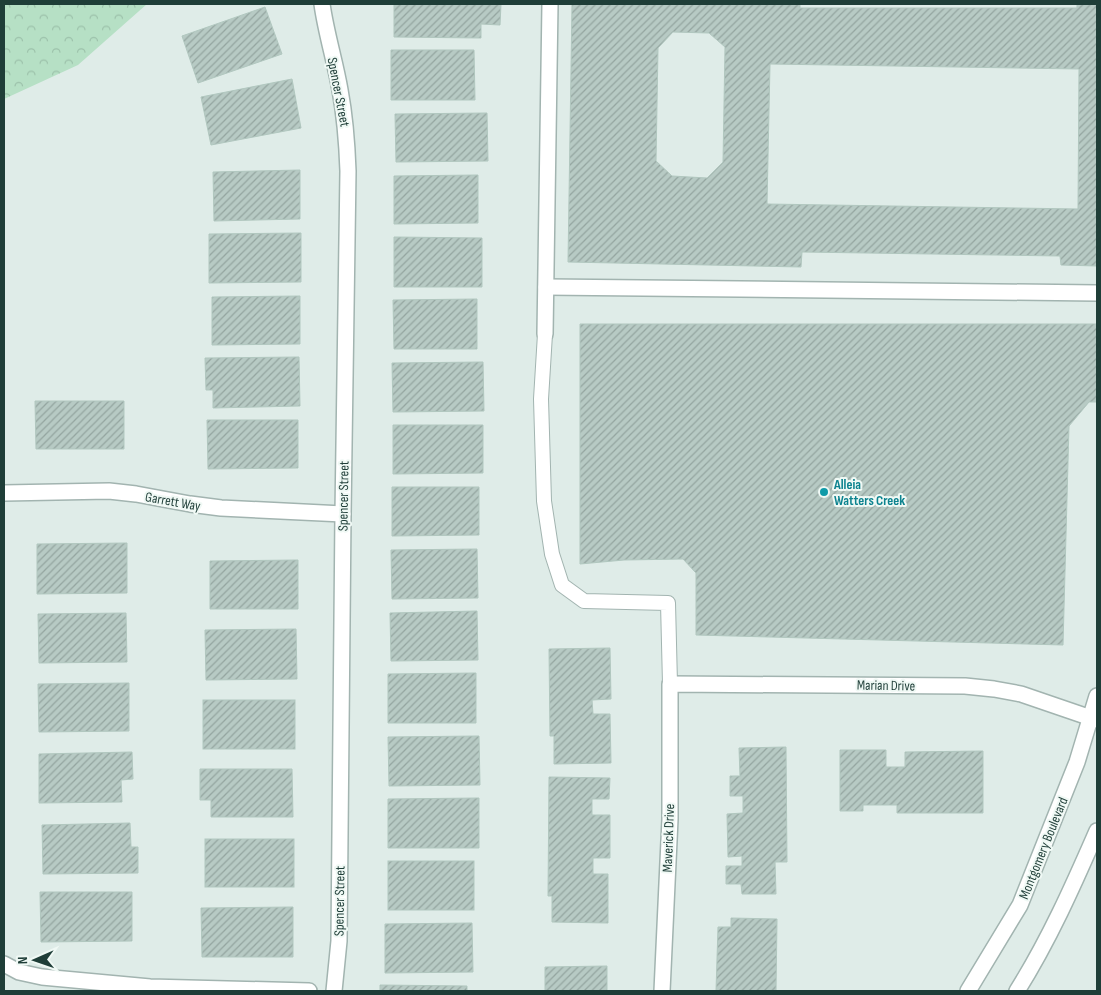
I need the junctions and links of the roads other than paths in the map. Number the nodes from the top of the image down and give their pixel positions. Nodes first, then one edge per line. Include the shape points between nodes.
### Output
1 (322, 4) edge
2 (550, 4) edge
3 (546, 287) junction
4 (1097, 293) edge
5 (545, 334) joint
6 (4, 493) edge
7 (343, 514) junction
8 (670, 684) junction
9 (1097, 696) edge
10 (1094, 718) edge
11 (1097, 831) edge
12 (4, 964) edge
13 (309, 991) edge
14 (334, 991) edge
15 (662, 991) edge
16 (968, 991) edge
17 (1017, 991) edge

1 - 7 street, Spencer Street via 346,126 348,171
2 - 3 street
3 - 4 street
3 - 5 street
5 - 8 lane via 541,400 544,501 552,554 562,585 584,601 668,603
6 - 7 street, Garrett Way via 109,491 221,508
7 - 14 street, Spencer Street via 339,941
8 - 10 street, Marian Drive via 966,686 1021,694
8 - 15 street, Maverick Drive via 670,819
9 - 10 street, Montgomery Boulevard
10 - 16 street, Montgomery Boulevard via 1020,905
11 - 17 street via 1057,920
12 - 13 street via 19,972 42,977 150,987

